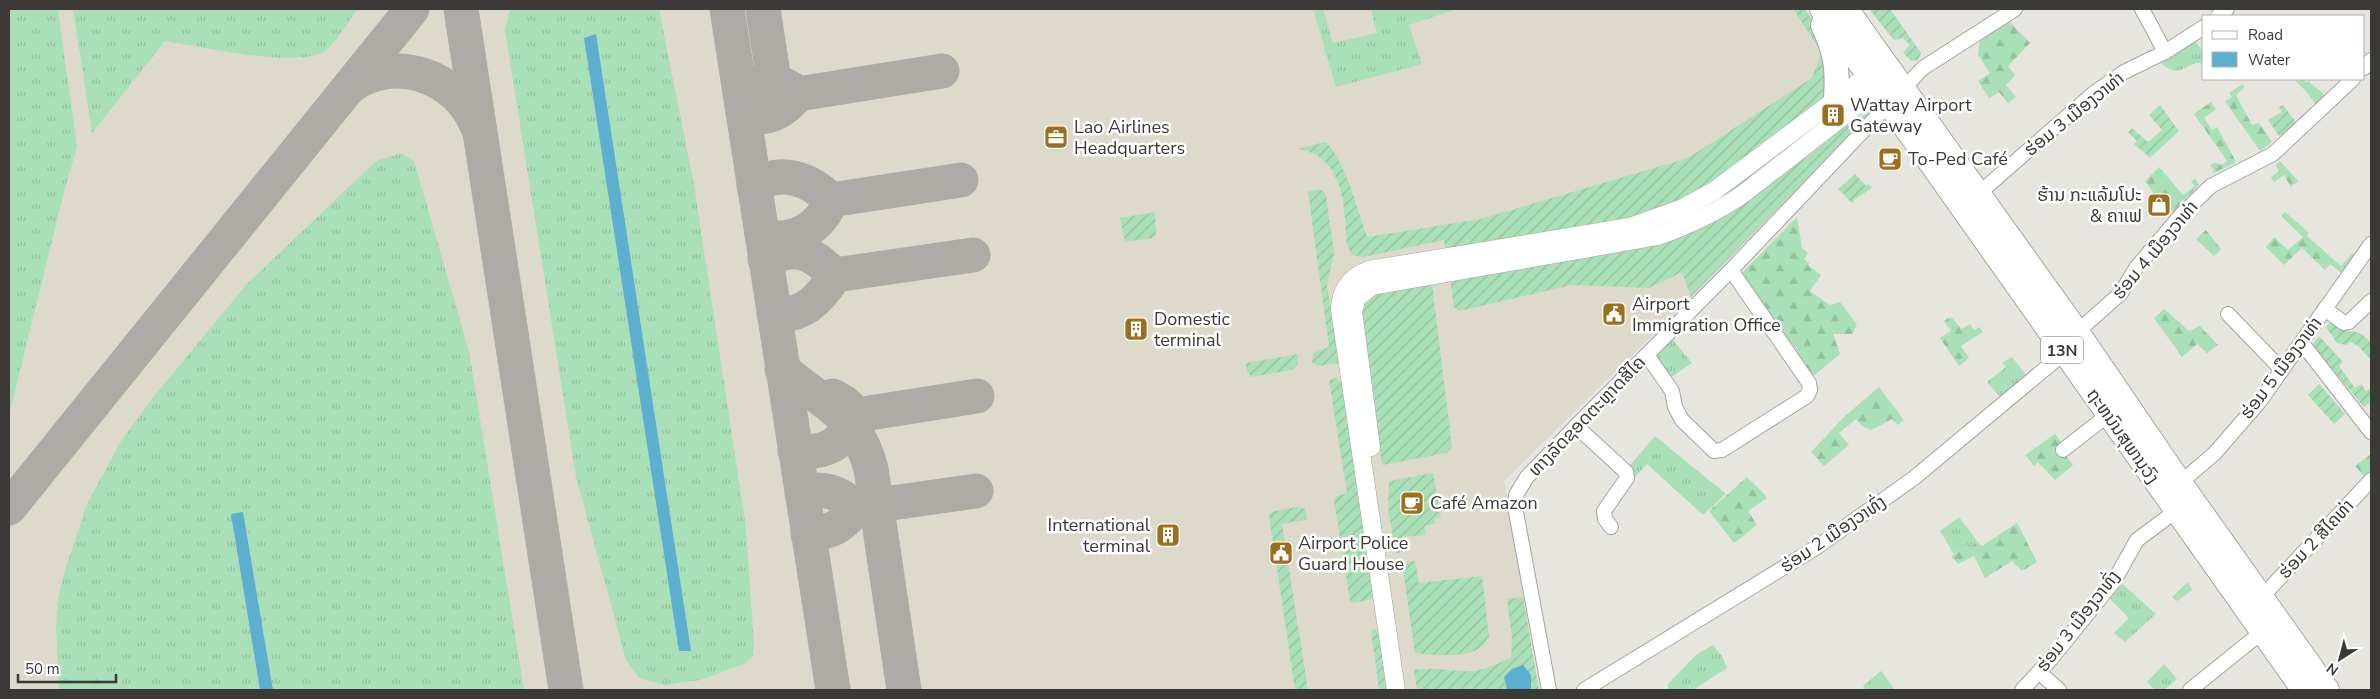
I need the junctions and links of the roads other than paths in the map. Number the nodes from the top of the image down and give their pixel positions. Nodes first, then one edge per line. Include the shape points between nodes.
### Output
1 (1813, 9) edge
2 (1822, 9) edge
3 (1846, 9) edge
4 (2015, 9) edge
5 (2142, 9) edge
6 (2202, 28) edge
7 (2165, 52) junction
8 (2351, 80) edge
9 (1887, 83) junction
10 (1836, 98) junction
11 (1732, 178) junction
12 (1742, 194) junction
13 (1977, 195) junction
14 (1622, 235) junction
15 (2371, 244) edge
16 (1436, 267) junction
17 (1731, 270) junction
18 (2371, 301) edge
19 (2325, 309) junction
20 (2228, 314) dead end
21 (2077, 332) junction
22 (2302, 342) junction
23 (2064, 353) junction
24 (1646, 355) junction
25 (2282, 370) junction
26 (2108, 416) junction
27 (1576, 426) junction
28 (2371, 432) edge
29 (2064, 450) dead end
30 (2371, 480) edge
31 (2180, 483) junction
32 (2176, 511) junction
33 (1611, 527) dead end
34 (2261, 598) junction
35 (2262, 632) junction
36 (2039, 672) junction
37 (1396, 690) edge
38 (1406, 690) edge
39 (1549, 690) edge
40 (1584, 690) edge
41 (2022, 690) edge
42 (2059, 690) edge
43 (2190, 690) edge
44 (2304, 690) edge
45 (2327, 690) edge

1 - 10 highway via 1833,46
2 - 9 highway, ຖະຫນົນສຸພານຸວົງ / 13N
3 - 9 highway, ຖະຫນົນສຸພານຸວົງ / 13N
4 - 9 street, ທາງລັດຊອດຕະຫຼາດສີໄຄ via 1923,68
5 - 7 street
6 - 7 street, ຮ່ອມ 3 ເມືອງວາທ່າ
7 - 13 street, ຮ່ອມ 3 ເມືອງວາທ່າ via 2124,72 2094,94
8 - 21 street, ຮ່ອມ 4 ເມືອງວາທ່າ via 2273,154 2211,186 2174,222 2136,268 2121,293
9 - 10 street
9 - 12 street
9 - 13 highway, ຖະຫນົນສຸພານຸວົງ / 13N
9 - 17 street, ທາງລັດຊອດຕະຫຼາດສີໄຄ
9 - 23 highway, ຖະຫນົນສຸພານຸວົງ / 13N
10 - 11 street
11 - 12 street
11 - 14 street via 1683,208
12 - 14 street via 1692,224 1658,236
13 - 21 highway, ຖະຫນົນສຸພານຸວົງ / 13N
14 - 16 street
15 - 19 street, ຮ່ອມ 5 ເມືອງວາທ່າ
16 - 37 street via 1361,272 1345,288 1340,301 1346,367
16 - 38 street via 1372,286 1357,298 1353,311 1392,612
17 - 24 street, ທາງລັດຊອດຕະຫຼາດສີໄຄ
17 - 24 street via 1809,383 1810,390 1806,396 1722,450 1714,451 1682,420 1672,391
18 - 19 street via 2344,323
19 - 22 street, ຮ່ອມ 5 ເມືອງວາທ່າ
20 - 25 street
21 - 31 highway, ຖະຫນົນສຸພານຸວົງ / 13N
22 - 25 street, ຮ່ອມ 5 ເມືອງວາທ່າ
22 - 28 street
23 - 26 highway, ຖະຫນົນສຸພານຸວົງ / 13N
23 - 40 street, ຮ່ອມ 2 ເມືອງວາທົ່ງ via 1914,478 1817,547
24 - 27 street, ທາງລັດຊອດຕະຫຼາດສີໄຄ
25 - 31 street, ຮ່ອມ 5 ເມືອງວາທ່າ via 2215,453
26 - 29 street
26 - 32 highway, ຖະຫນົນສຸພານຸວົງ / 13N
27 - 33 street via 1626,472 1627,478 1604,511
27 - 39 street, ທາງລັດຊອດຕະຫຼາດສີໄຄ via 1528,477 1516,495 1516,512
30 - 34 street, ຮ່ອມ 2 ສີໄຄທ່າ
31 - 34 highway, ຖະຫນົນສຸພານຸວົງ / 13N
32 - 35 highway, ຖະຫນົນສຸພານຸວົງ / 13N
32 - 36 street, ຮ່ອມ 3 ເມືອງວາທົ່ງ via 2137,540 2114,580
34 - 45 highway, ຖະຫນົນສຸພານຸວົງ / 13N
35 - 43 street
35 - 44 highway, ຖະຫນົນສຸພານຸວົງ / 13N
36 - 41 street, ຮ່ອມ 3 ເມືອງວາທົ່ງ
36 - 42 street

